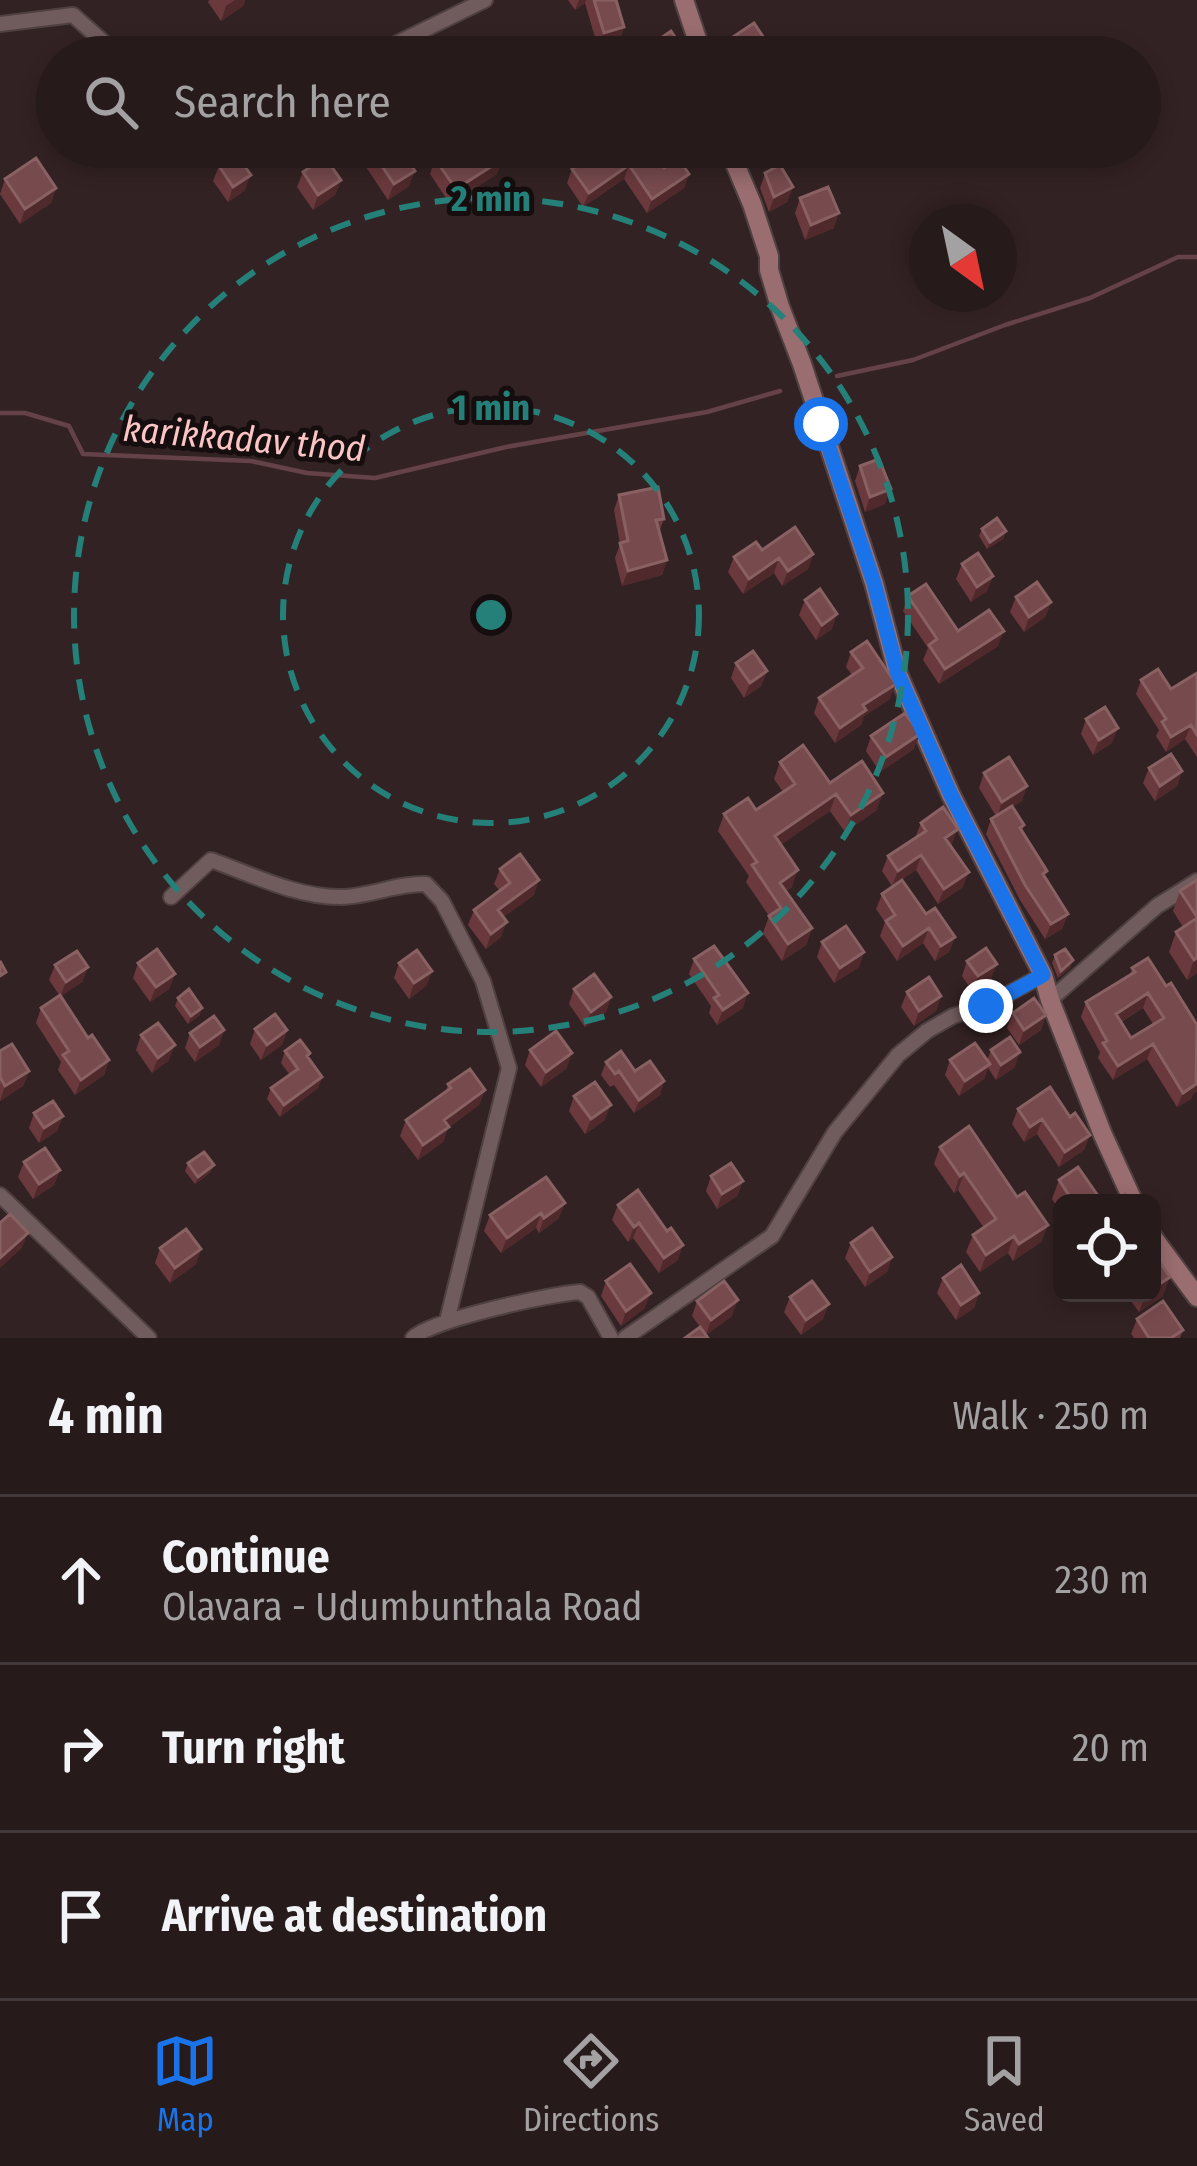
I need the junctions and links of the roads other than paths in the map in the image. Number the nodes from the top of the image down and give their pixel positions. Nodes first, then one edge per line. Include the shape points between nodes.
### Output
1 (485, 0) edge
2 (684, 0) edge
3 (0, 24) edge
4 (96, 36) edge
5 (412, 36) edge
6 (696, 36) edge
7 (736, 168) edge
8 (1197, 881) edge
9 (171, 897) dead end
10 (1043, 975) junction
11 (1050, 1000) junction
12 (1130, 1194) edge
13 (0, 1195) edge
14 (1161, 1248) edge
15 (1197, 1297) edge
16 (447, 1322) junction
17 (149, 1338) edge
18 (413, 1338) edge
19 (611, 1338) edge
20 (625, 1338) edge

1 - 5 street
2 - 6 main road
3 - 4 street via 73,15
7 - 10 main road via 898,674
8 - 11 street
9 - 16 street via 211,860 308,895 426,884 442,901 483,981 509,1068
10 - 11 main road
10 - 20 street via 953,1016 898,1055 836,1132 772,1236
11 - 12 main road
13 - 17 street
14 - 15 main road
16 - 18 street
16 - 19 street via 580,1292

